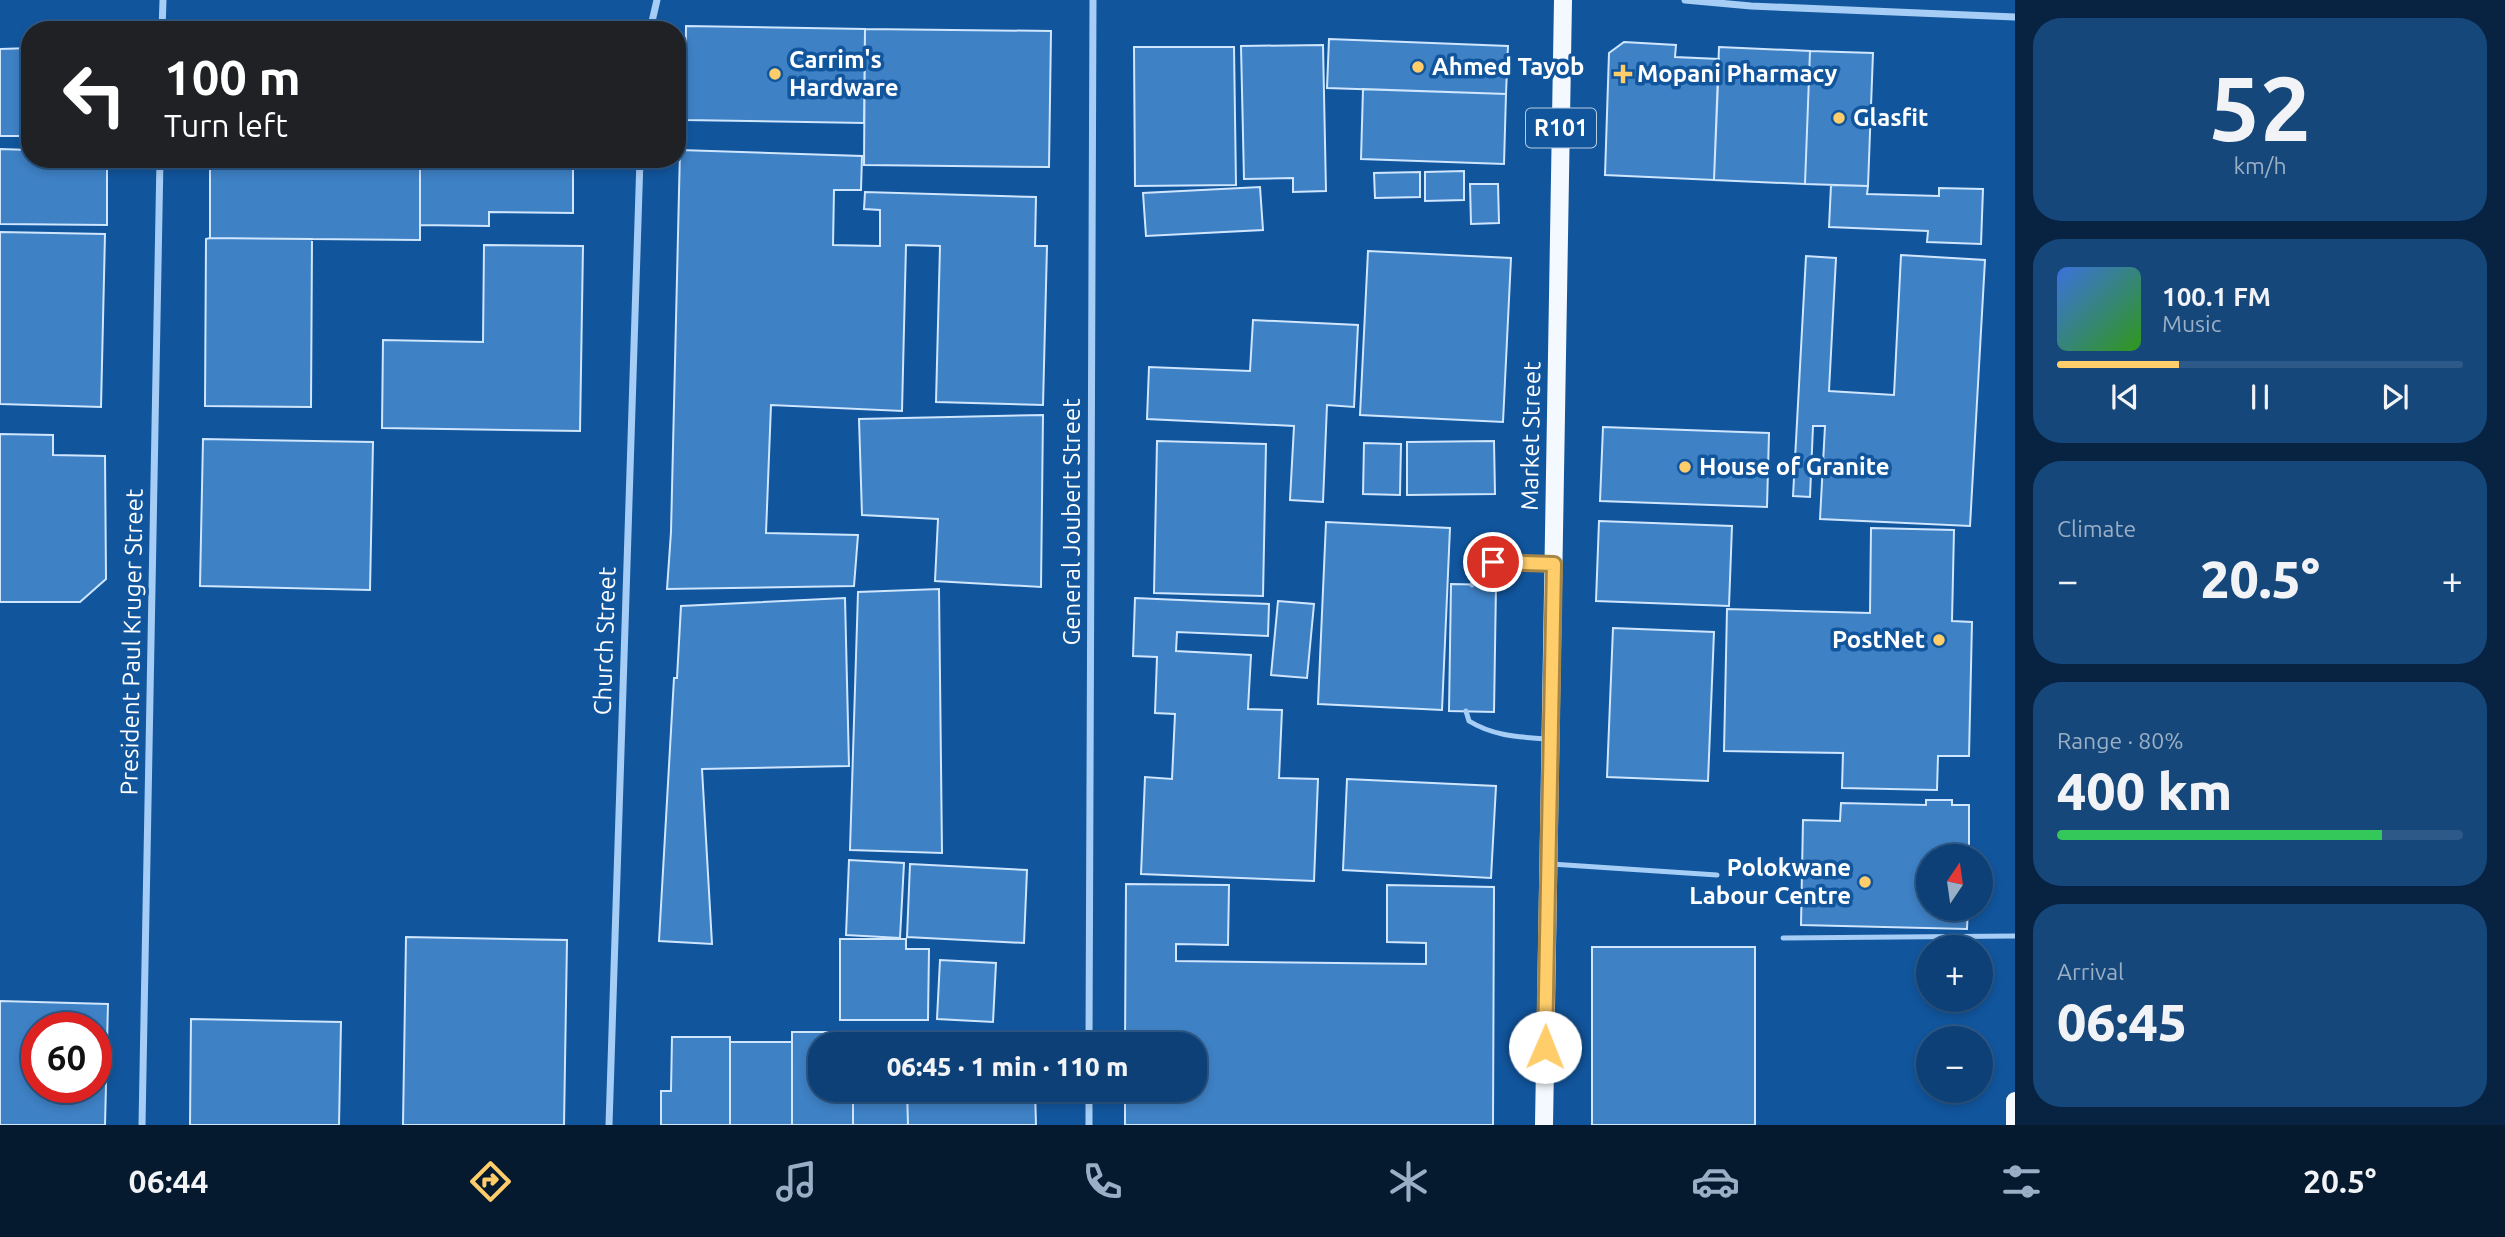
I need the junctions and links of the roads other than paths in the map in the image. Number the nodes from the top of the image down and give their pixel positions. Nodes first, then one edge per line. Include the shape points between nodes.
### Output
1 (163, 0) edge
2 (657, 0) edge
3 (1093, 0) edge
4 (1563, 0) edge
5 (1685, 0) edge
6 (2015, 17) edge
7 (162, 21) edge
8 (652, 21) edge
9 (160, 168) edge
10 (640, 168) edge
11 (1554, 564) junction
12 (1472, 585) dead end
13 (1466, 711) dead end
14 (1550, 740) junction
15 (1548, 864) junction
16 (1717, 875) dead end
17 (2015, 936) edge
18 (1783, 938) dead end
19 (1089, 1032) edge
20 (2015, 1101) edge
21 (1089, 1102) edge
22 (142, 1125) edge
23 (609, 1125) edge
24 (1089, 1125) edge
25 (1544, 1125) edge
26 (2015, 1125) edge

1 - 7 street
2 - 8 street
3 - 19 street, General Joubert Street
4 - 11 main road, Market Street / R101
5 - 6 street
9 - 22 street, President Paul Kruger Street
10 - 23 street, Church Street
11 - 12 lane via 1493,562 1479,567
11 - 14 main road, Market Street / R101
13 - 14 lane via 1469,721 1479,728 1504,736
14 - 15 main road, Market Street / R101
15 - 16 lane
15 - 25 main road, Market Street / R101
17 - 18 lane
20 - 26 main road
21 - 24 street

